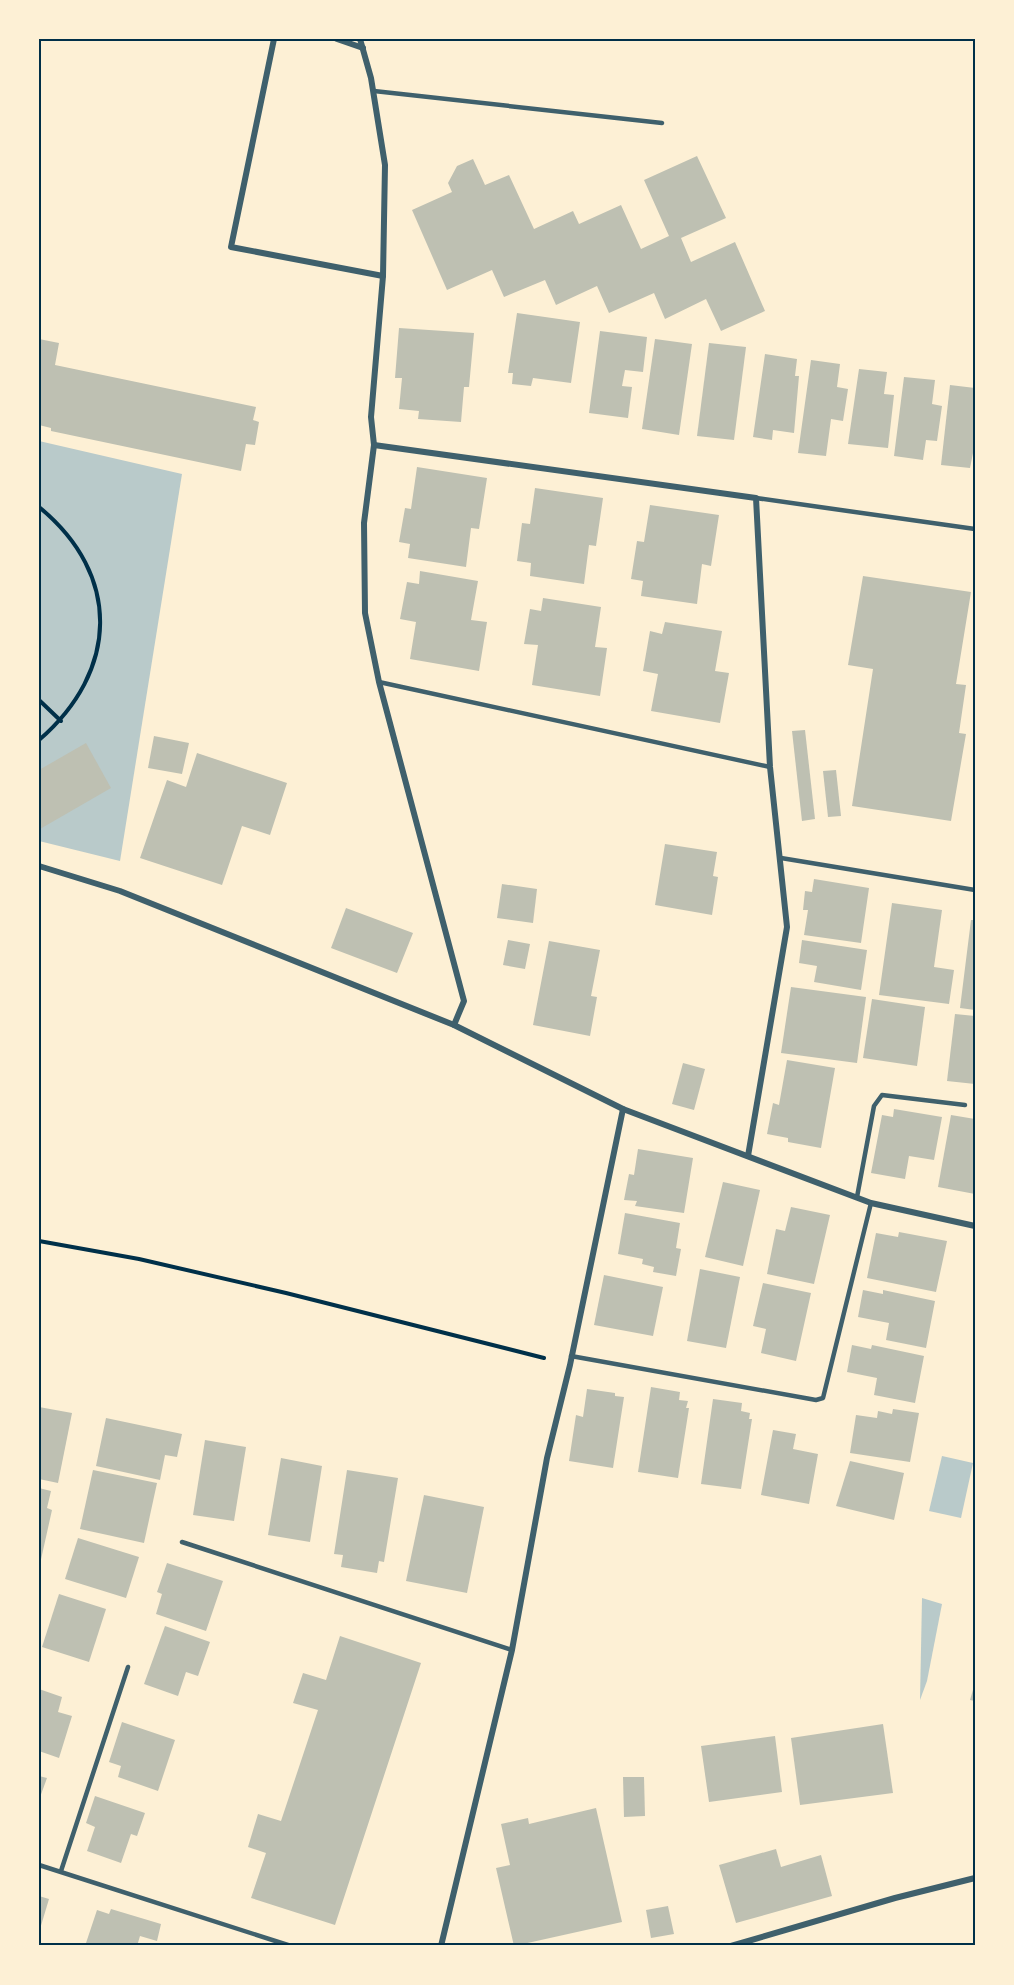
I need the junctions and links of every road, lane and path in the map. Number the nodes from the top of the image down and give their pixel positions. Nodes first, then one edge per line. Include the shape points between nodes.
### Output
1 (274, 39) edge
2 (337, 39) edge
3 (360, 39) edge
4 (363, 48) junction
5 (374, 91) junction
6 (662, 123) dead end
7 (383, 276) junction
8 (374, 445) junction
9 (756, 498) junction
10 (39, 507) edge
11 (975, 528) edge
12 (379, 682) junction
13 (39, 700) edge
14 (61, 721) junction
15 (39, 740) edge
16 (770, 767) junction
17 (781, 858) junction
18 (39, 866) edge
19 (975, 890) edge
20 (454, 1025) junction
21 (965, 1105) dead end
22 (623, 1109) junction
23 (748, 1156) junction
24 (857, 1197) junction
25 (871, 1203) junction
26 (975, 1226) edge
27 (39, 1241) edge
28 (571, 1356) junction
29 (570, 1365) junction
30 (182, 1542) dead end
31 (512, 1650) junction
32 (128, 1667) dead end
33 (39, 1865) edge
34 (61, 1871) junction
35 (975, 1878) edge
36 (291, 1946) edge
37 (441, 1946) edge
38 (731, 1946) edge

1 - 7 street via 231,247
2 - 4 street
3 - 4 street
4 - 5 street
5 - 6 lane
5 - 7 street via 385,165
7 - 8 street via 371,417
8 - 9 street
8 - 12 street via 364,524 365,613
9 - 11 lane
9 - 16 street
10 - 14 path via 78,547 99,603 100,635 93,666 80,695
12 - 16 lane
12 - 20 street via 464,1001
13 - 14 path
14 - 15 path
16 - 17 street
17 - 19 lane
17 - 23 street via 788,927
18 - 20 street via 120,891
20 - 22 street
21 - 24 lane via 882,1095 874,1106
22 - 23 street
22 - 28 street
23 - 24 street
24 - 25 street
25 - 26 street
25 - 28 lane via 823,1398 816,1400
27 - 29 path via 286,1293
28 - 29 street
29 - 31 street via 547,1458
30 - 31 lane
31 - 37 street
32 - 34 lane
33 - 34 lane
34 - 36 lane
35 - 38 street

